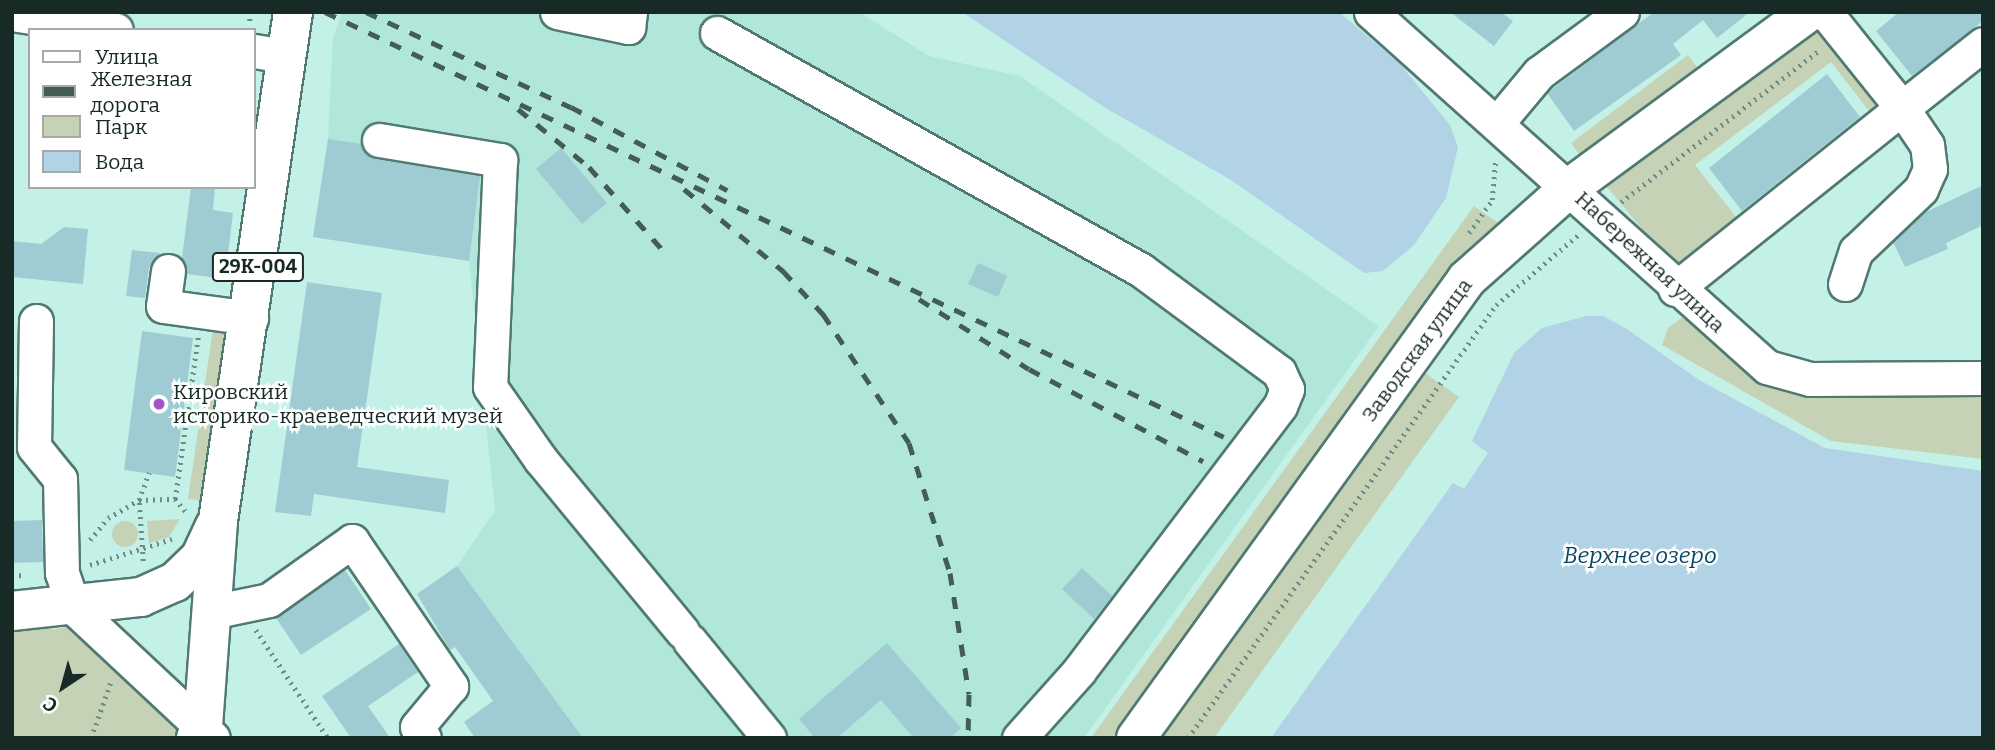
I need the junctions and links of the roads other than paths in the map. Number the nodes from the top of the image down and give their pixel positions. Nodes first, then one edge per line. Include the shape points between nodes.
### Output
1 (293, 12) edge
2 (557, 12) edge
3 (1371, 12) edge
4 (1622, 12) edge
5 (1809, 12) edge
6 (12, 14) edge
7 (606, 16) edge
8 (1834, 23) edge
9 (103, 28) edge
10 (718, 33) dead end
11 (1983, 44) edge
12 (270, 53) edge
13 (1902, 108) junction
14 (1498, 122) junction
15 (379, 140) dead end
16 (1569, 188) junction
17 (168, 271) dead end
18 (1845, 284) dead end
19 (1675, 289) junction
20 (251, 317) junction
21 (36, 321) dead end
22 (1983, 378) edge
23 (198, 520) junction
24 (74, 608) junction
25 (12, 611) edge
26 (211, 612) junction
27 (204, 734) edge
28 (424, 738) edge
29 (769, 738) edge
30 (1019, 738) edge
31 (1136, 738) edge

1 - 12 main road, 29К-004
2 - 7 street
3 - 14 street, Набережная улица
4 - 14 street via 1539,73
5 - 16 main road, Заводская улица
6 - 9 street
8 - 13 street
10 - 30 street via 1140,270 1279,372 1287,389 1280,406 1104,639
11 - 13 street
12 - 20 main road, 29К-004
13 - 18 street via 1927,145 1930,169 1921,189 1856,251
13 - 19 street
14 - 16 street, Набережная улица
15 - 29 street via 500,160 489,387 541,460
16 - 19 street, Набережная улица
16 - 31 main road, Заводская улица via 1466,279
17 - 20 street via 163,306
19 - 22 street, Набережная улица via 1767,367 1810,379
20 - 23 main road, 29К-004
21 - 24 street via 34,447 60,478 62,573
23 - 24 main road, 29К-004 via 200,558 175,582 141,597
23 - 26 main road, 29К-004
24 - 25 main road, 29К-004
24 - 27 street
26 - 27 main road, 29К-004
26 - 28 street via 269,600 352,541 450,686 417,727

